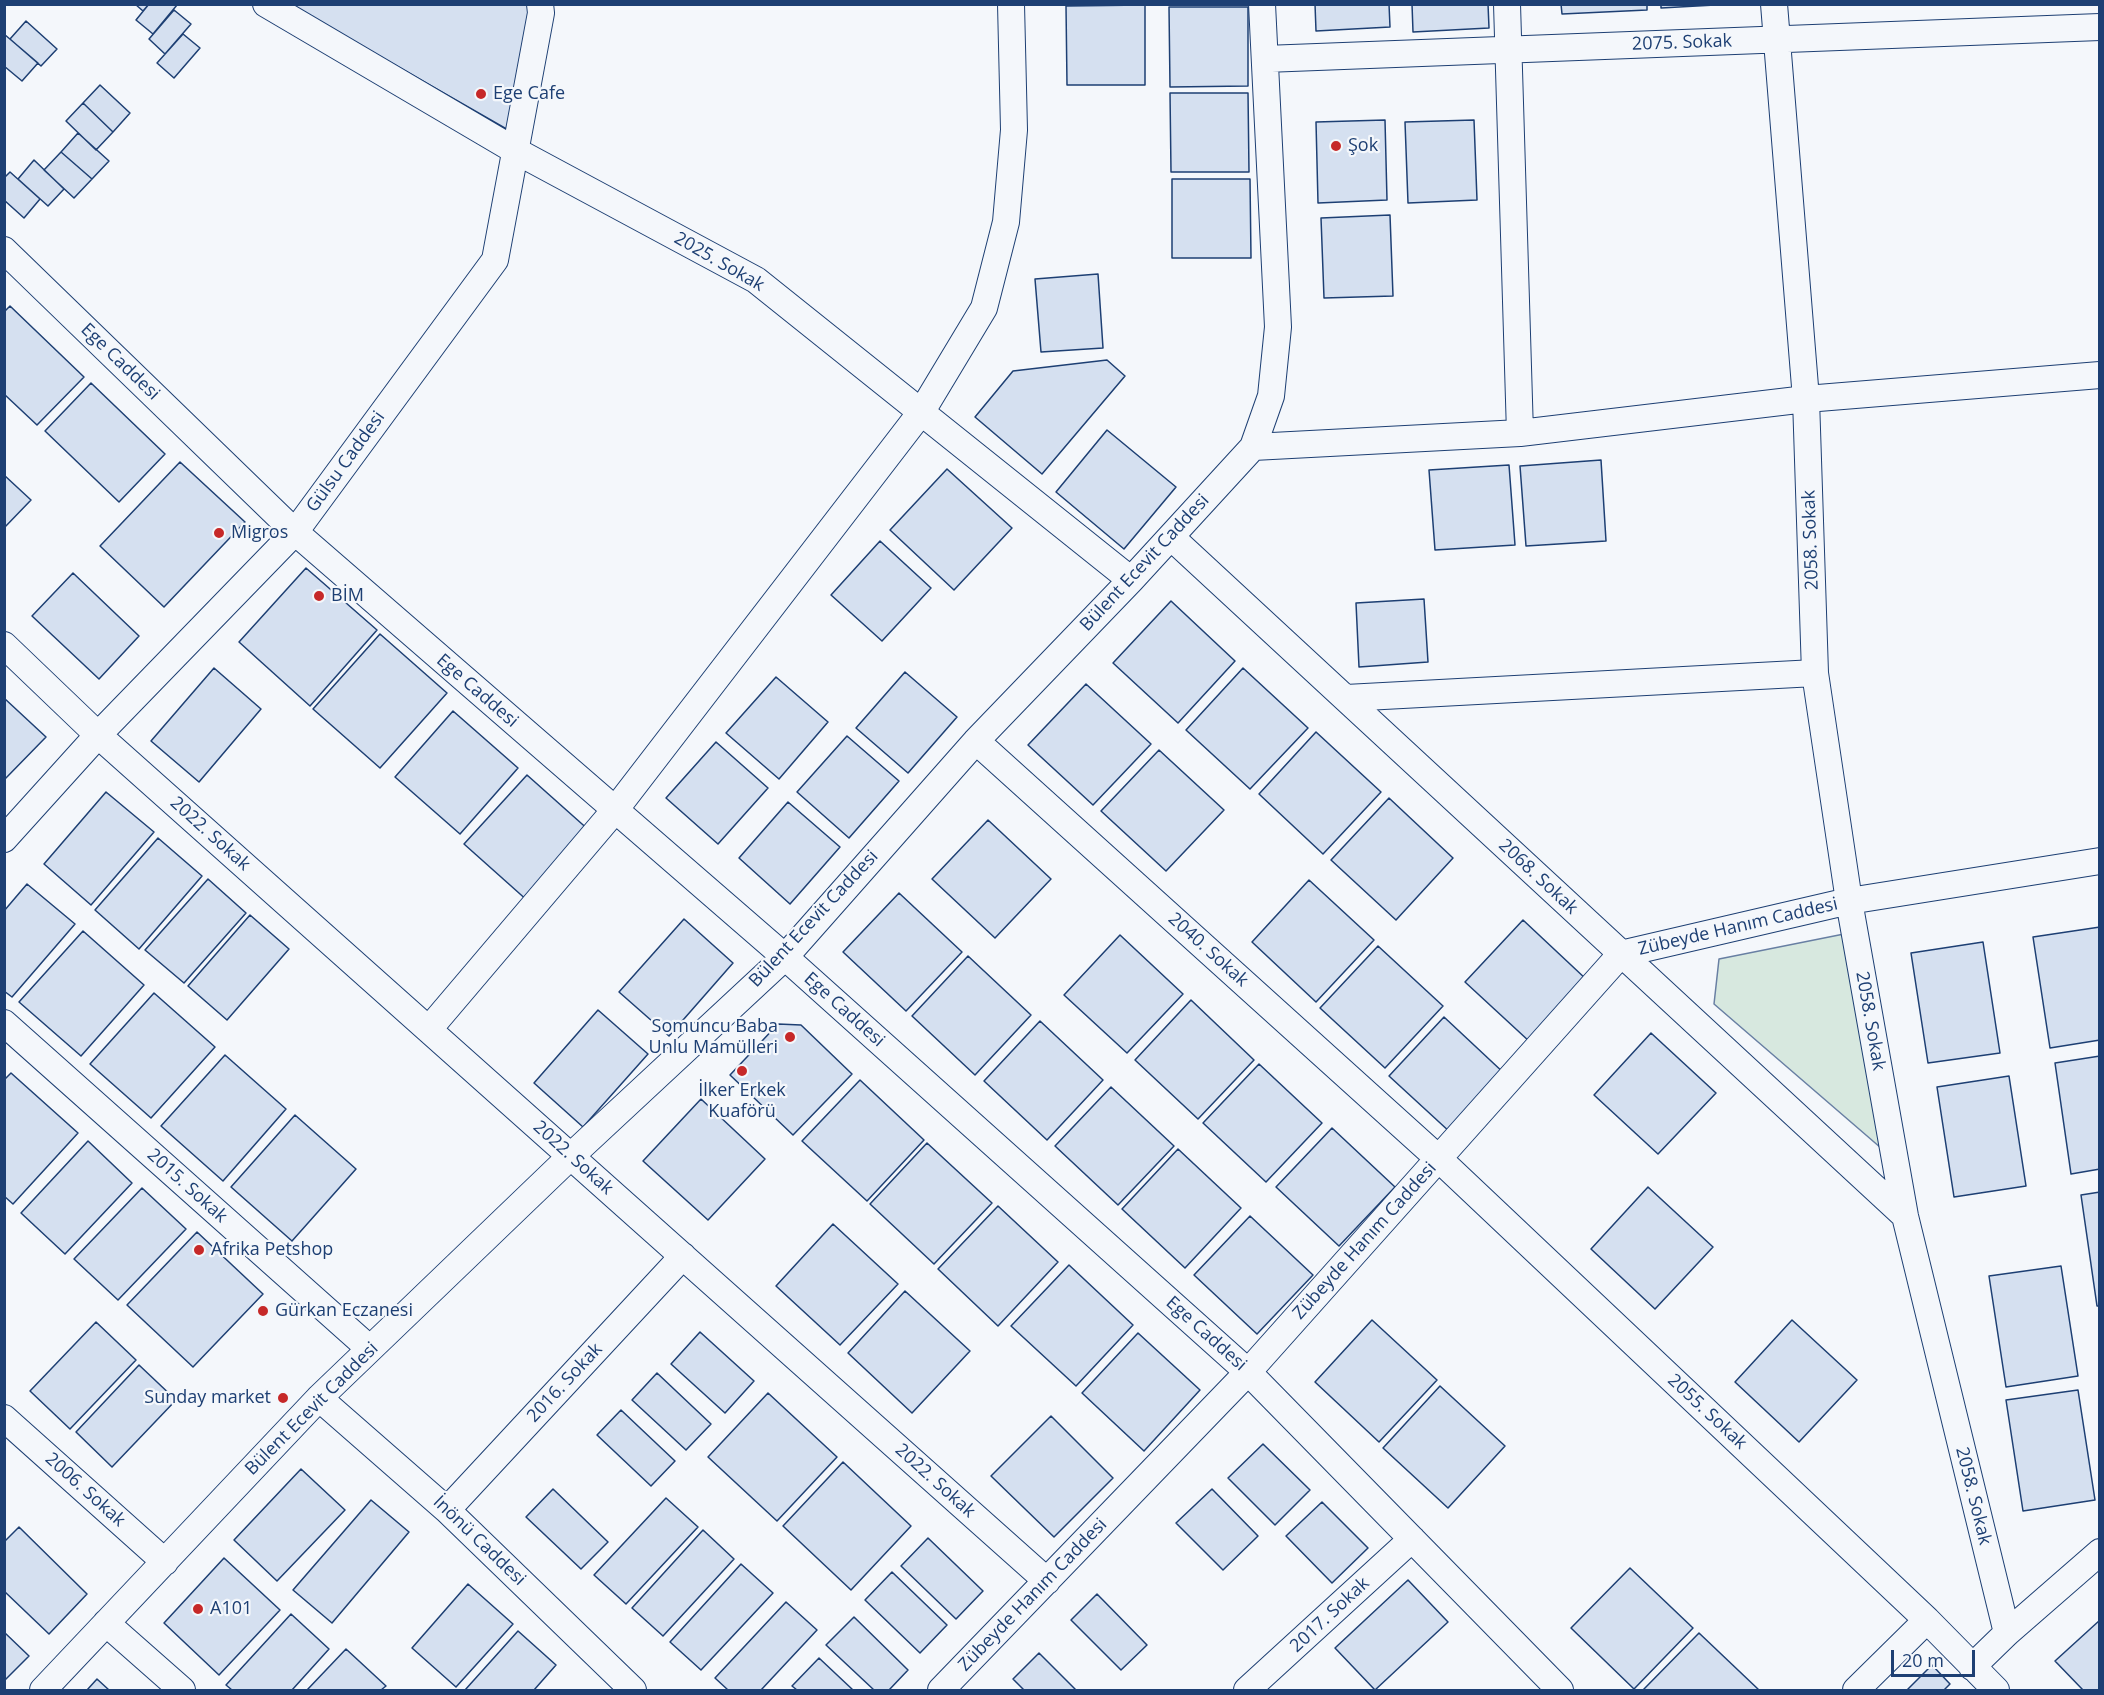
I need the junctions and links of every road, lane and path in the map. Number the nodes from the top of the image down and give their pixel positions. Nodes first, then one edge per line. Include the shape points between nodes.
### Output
1 (266, 4) edge
2 (540, 4) edge
3 (1011, 4) edge
4 (1262, 4) edge
5 (1507, 4) edge
6 (1774, 4) edge
7 (2100, 27) edge
8 (1775, 40) junction
9 (1508, 50) junction
10 (1264, 59) junction
11 (516, 151) junction
12 (4, 250) edge
13 (2100, 375) edge
14 (1806, 399) junction
15 (922, 411) junction
16 (1520, 433) junction
17 (1253, 447) junction
18 (295, 532) junction
19 (1171, 537) junction
20 (1131, 580) junction
21 (4, 645) edge
22 (1815, 673) junction
23 (1346, 698) junction
24 (98, 735) junction
25 (976, 741) junction
26 (615, 810) junction
27 (4, 839) edge
28 (2100, 861) edge
29 (1849, 901) junction
30 (1621, 954) junction
31 (785, 957) junction
32 (4, 1023) edge
33 (429, 1029) junction
34 (571, 1156) junction
35 (1439, 1159) junction
36 (1905, 1216) junction
37 (683, 1256) junction
38 (370, 1349) junction
39 (1248, 1371) junction
40 (319, 1398) junction
41 (4, 1418) edge
42 (447, 1510) junction
43 (1412, 1539) junction
44 (2100, 1552) edge
45 (165, 1562) junction
46 (1047, 1581) junction
47 (1927, 1620) junction
48 (106, 1623) junction
49 (2007, 1633) junction
50 (1972, 1667) junction
51 (1545, 1686) edge
52 (43, 1690) edge
53 (182, 1690) edge
54 (633, 1690) edge
55 (941, 1690) edge
56 (1247, 1690) edge
57 (1856, 1690) edge
58 (1995, 1690) edge

1 - 11 street, 2025. Sokak
2 - 11 street, Gülsu Caddesi
3 - 15 street via 1014,130 1006,222 984,308
4 - 10 street, Bülent Ecevit Caddesi
5 - 9 street
6 - 8 street, 2058. Sokak
7 - 8 street, 2075. Sokak
8 - 9 street, 2075. Sokak
8 - 14 street, 2058. Sokak
9 - 10 street, 2075. Sokak
9 - 16 street
10 - 17 street, Bülent Ecevit Caddesi via 1278,327 1271,396
11 - 15 street, 2025. Sokak via 756,280
11 - 18 street, Gülsu Caddesi via 495,260
12 - 18 street, Ege Caddesi
13 - 14 street
14 - 16 street
14 - 22 street, 2058. Sokak
15 - 20 street, 2025. Sokak
15 - 26 street
16 - 17 street
17 - 19 street, Bülent Ecevit Caddesi
18 - 24 street, Gülsu Caddesi
18 - 26 street, Ege Caddesi
19 - 20 street, Bülent Ecevit Caddesi
19 - 23 street, 2068. Sokak
20 - 25 street, Bülent Ecevit Caddesi
21 - 24 street, 2022. Sokak
22 - 23 street
22 - 29 street, 2058. Sokak
23 - 30 street, 2068. Sokak
24 - 27 street, Gülsu Caddesi
24 - 33 street, 2022. Sokak
25 - 31 street, Bülent Ecevit Caddesi
25 - 35 street, 2040. Sokak
26 - 31 street, Ege Caddesi
26 - 33 street
28 - 29 street, Zübeyde Hanım Caddesi
29 - 30 street, Zübeyde Hanım Caddesi
29 - 36 street, 2058. Sokak
30 - 35 street, Zübeyde Hanım Caddesi
30 - 36 street, 2068. Sokak
31 - 34 street, Bülent Ecevit Caddesi
31 - 39 street, Ege Caddesi
32 - 38 street, 2015. Sokak
33 - 34 street, 2022. Sokak
34 - 37 street, 2022. Sokak
34 - 38 street, Bülent Ecevit Caddesi
35 - 39 street, Zübeyde Hanım Caddesi
35 - 47 street, 2055. Sokak
36 - 49 street, 2058. Sokak
37 - 42 street, 2016. Sokak
37 - 46 street, 2022. Sokak
38 - 40 street, Bülent Ecevit Caddesi
39 - 43 street, Ege Caddesi
39 - 46 street, Zübeyde Hanım Caddesi
40 - 42 street, İnönü Caddesi
40 - 45 street, Bülent Ecevit Caddesi
41 - 45 street, 2006. Sokak
42 - 54 street, İnönü Caddesi
43 - 51 street, Ege Caddesi
43 - 56 street, 2017. Sokak
44 - 49 street
45 - 48 street, Bülent Ecevit Caddesi
46 - 55 street, Zübeyde Hanım Caddesi
47 - 50 street, 2055. Sokak
47 - 57 street
48 - 52 street, Bülent Ecevit Caddesi
48 - 53 street
49 - 50 street
50 - 58 street, 2055. Sokak

